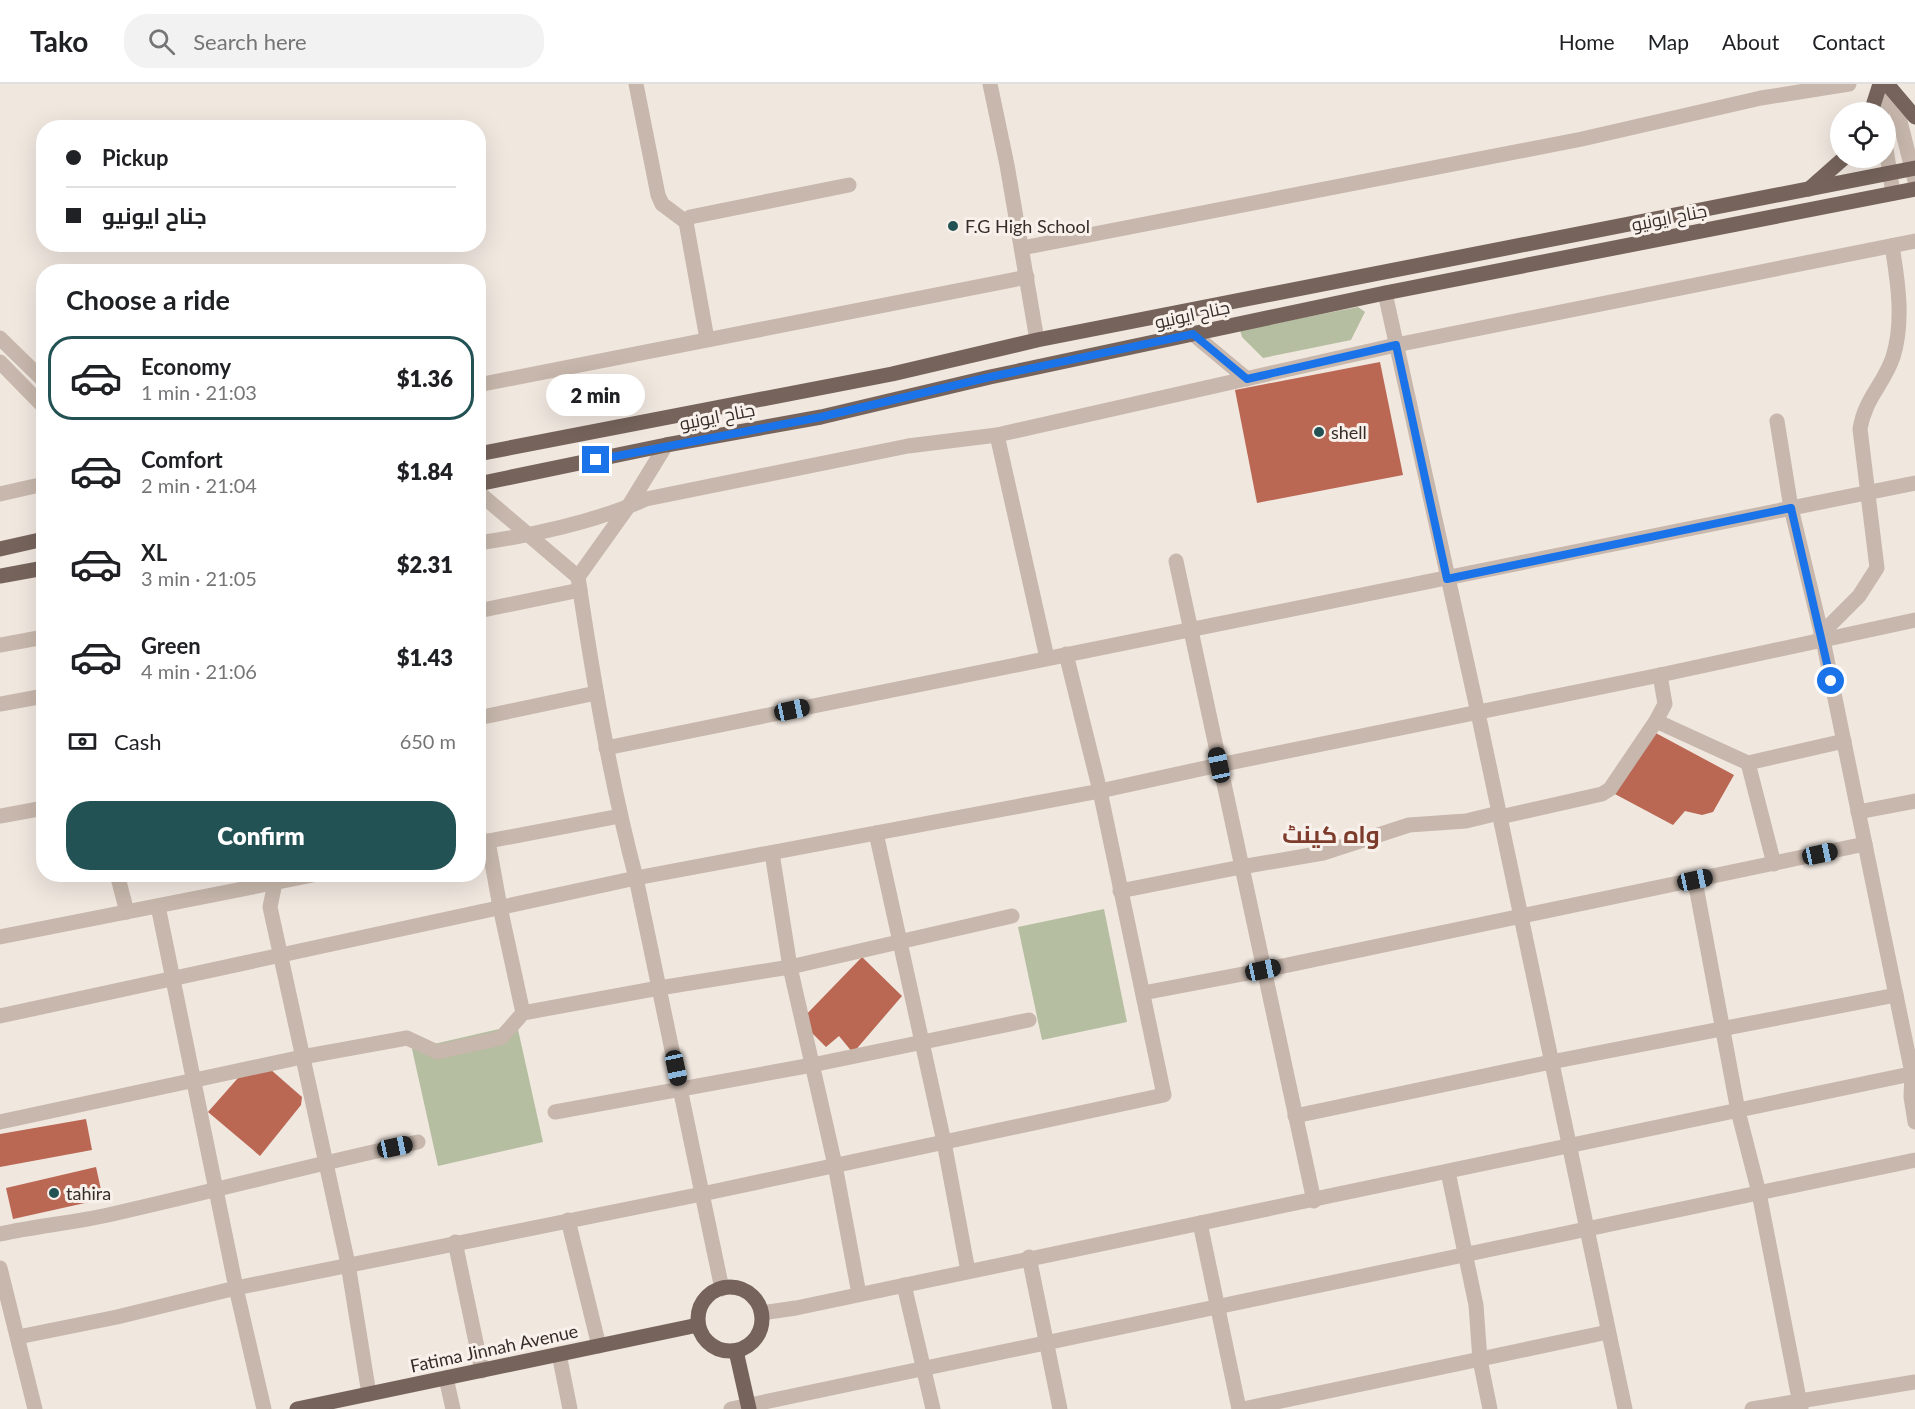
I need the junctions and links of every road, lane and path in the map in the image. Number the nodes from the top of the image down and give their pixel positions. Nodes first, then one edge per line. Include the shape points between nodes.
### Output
1 (636, 84) edge
2 (990, 84) edge
3 (1849, 84) edge
4 (1883, 84) edge
5 (1875, 102) edge
6 (1882, 102) edge
7 (1915, 117) edge
8 (1833, 168) edge
9 (1888, 168) edge
10 (1889, 173) junction
11 (1914, 173) edge
12 (849, 185) dead end
13 (1809, 189) junction
14 (1915, 189) edge
15 (1893, 193) junction
16 (686, 222) junction
17 (1915, 241) edge
18 (1892, 246) junction
19 (1022, 248) junction
20 (1027, 277) junction
21 (1385, 293) junction
22 (1193, 334) junction
23 (0, 338) edge
24 (707, 339) junction
25 (1037, 340) junction
26 (1396, 345) junction
27 (0, 362) edge
28 (36, 373) edge
29 (1247, 379) junction
30 (486, 383) edge
31 (36, 399) edge
32 (1777, 421) dead end
33 (997, 435) junction
34 (666, 445) junction
35 (486, 452) edge
36 (486, 482) edge
37 (1915, 483) edge
38 (36, 486) edge
39 (1867, 493) junction
40 (0, 495) edge
41 (486, 499) edge
42 (628, 507) junction
43 (1791, 508) junction
44 (528, 536) junction
45 (36, 541) edge
46 (486, 542) edge
47 (0, 549) edge
48 (1176, 561) dead end
49 (36, 569) edge
50 (0, 576) edge
51 (1447, 579) junction
52 (579, 584) junction
53 (486, 609) edge
54 (1915, 620) edge
55 (1191, 629) junction
56 (1822, 637) junction
57 (36, 638) edge
58 (0, 645) edge
59 (1066, 654) junction
60 (1047, 658) junction
61 (1660, 675) junction
62 (596, 693) junction
63 (36, 697) edge
64 (0, 704) edge
65 (1478, 713) junction
66 (486, 716) edge
67 (1656, 721) junction
68 (1844, 741) junction
69 (606, 748) junction
70 (1748, 763) junction
71 (1219, 765) junction
72 (1100, 791) junction
73 (1915, 801) edge
74 (36, 809) edge
75 (1858, 812) junction
76 (1499, 815) junction
77 (0, 816) edge
78 (620, 816) junction
79 (876, 833) junction
80 (486, 841) edge
81 (1865, 844) junction
82 (772, 853) junction
83 (486, 854) edge
84 (1774, 864) junction
85 (1241, 867) junction
86 (636, 878) junction
87 (1695, 880) junction
88 (119, 882) edge
89 (261, 882) edge
90 (274, 882) edge
91 (1120, 891) junction
92 (158, 906) junction
93 (500, 908) junction
94 (127, 912) junction
95 (1012, 916) dead end
96 (1521, 917) junction
97 (0, 937) edge
98 (900, 942) junction
99 (280, 955) junction
100 (790, 967) junction
101 (1263, 970) junction
102 (173, 978) junction
103 (659, 988) junction
104 (1143, 993) junction
105 (1896, 995) junction
106 (523, 1013) junction
107 (0, 1016) edge
108 (1029, 1020) dead end
109 (1723, 1030) junction
110 (922, 1041) junction
111 (302, 1057) junction
112 (1551, 1062) junction
113 (812, 1065) junction
114 (1914, 1073) edge
115 (195, 1081) junction
116 (680, 1089) junction
117 (1738, 1111) junction
118 (555, 1112) dead end
119 (1295, 1116) junction
120 (0, 1122) edge
121 (1915, 1122) edge
122 (418, 1142) dead end
123 (944, 1142) junction
124 (1569, 1146) junction
125 (1915, 1160) edge
126 (326, 1161) junction
127 (835, 1165) junction
128 (1448, 1172) junction
129 (217, 1190) junction
130 (1759, 1193) junction
131 (702, 1194) junction
132 (1314, 1201) junction
133 (568, 1220) junction
134 (1200, 1222) junction
135 (1586, 1228) junction
136 (0, 1234) edge
137 (455, 1242) junction
138 (1466, 1253) junction
139 (1029, 1257) junction
140 (348, 1264) junction
141 (0, 1268) edge
142 (968, 1271) junction
143 (904, 1285) junction
144 (236, 1287) junction
145 (722, 1289) junction
146 (859, 1294) junction
147 (1218, 1306) junction
148 (761, 1313) junction
149 (699, 1325) junction
150 (1608, 1332) junction
151 (18, 1337) junction
152 (1047, 1342) junction
153 (599, 1346) junction
154 (736, 1351) junction
155 (559, 1354) junction
156 (1480, 1360) junction
157 (923, 1368) junction
158 (482, 1371) junction
159 (446, 1378) junction
160 (1915, 1382) edge
161 (369, 1394) junction
162 (334, 1405) edge
163 (1800, 1405) edge
164 (748, 1407) edge
165 (35, 1409) edge
166 (264, 1409) edge
167 (297, 1409) edge
168 (453, 1409) edge
169 (570, 1409) edge
170 (731, 1409) edge
171 (933, 1409) edge
172 (1060, 1409) edge
173 (1241, 1409) edge
174 (1490, 1409) edge
175 (1624, 1409) edge
176 (1752, 1409) edge

1 - 16 street via 658,195 662,204
2 - 19 street
3 - 19 street via 1761,98 1582,139
4 - 5 main road
4 - 6 street
4 - 7 main road
4 - 11 street via 1899,117
8 - 13 main road
9 - 10 street
10 - 11 main road, جناح ایونیو
10 - 13 main road, جناح ایونیو
10 - 15 street
12 - 16 street via 690,217
13 - 25 main road, جناح ایونیو
14 - 15 main road, جناح ایونیو
15 - 21 main road, جناح ایونیو
16 - 24 street
17 - 18 street
18 - 26 street
18 - 39 street via 1898,336 1892,359 1862,413
19 - 20 street
20 - 24 street
20 - 25 street
21 - 22 main road, جناح ایونیو
21 - 26 street
22 - 29 street
22 - 34 main road, جناح ایونیو via 821,417
23 - 28 street
24 - 30 street
25 - 35 main road, جناح ایونیو via 880,376
26 - 29 street
26 - 51 street
27 - 31 street
29 - 33 street
32 - 43 street
33 - 42 street via 908,446 808,465 646,499
33 - 60 street
34 - 36 main road, جناح ایونیو
34 - 42 street
37 - 39 street
38 - 40 street
39 - 43 street
39 - 56 street via 1877,568 1859,596
41 - 44 street
42 - 44 street
42 - 52 street
43 - 51 street
43 - 56 street
44 - 46 street
44 - 52 street
45 - 47 main road
48 - 55 street
49 - 50 main road
51 - 55 street
51 - 65 street
52 - 53 street
52 - 62 street
54 - 56 street
55 - 59 street
55 - 71 street
56 - 61 street
56 - 68 street
57 - 58 street
59 - 60 street
59 - 72 street
60 - 69 street
61 - 65 street
61 - 67 street via 1665,704
62 - 66 street
62 - 69 street
63 - 64 street
65 - 71 street
65 - 76 street
67 - 70 street
67 - 76 street via 1610,789 1602,794
68 - 70 street
68 - 75 street
69 - 78 street
70 - 84 street
71 - 72 street
71 - 85 street
72 - 79 street
72 - 91 street
73 - 75 street
74 - 77 street
75 - 81 street
76 - 85 street via 1408,825 1323,853
76 - 96 street
78 - 80 street
78 - 86 street
79 - 82 street
79 - 98 street
81 - 84 street
81 - 105 street
82 - 86 street
82 - 100 street
83 - 93 street
84 - 87 street
85 - 91 street
85 - 101 street
86 - 93 street
86 - 103 street
87 - 96 street
87 - 109 street
88 - 94 street
89 - 92 street
90 - 99 street via 270,907
91 - 104 street
92 - 94 street
92 - 102 street
93 - 99 street
93 - 106 street
94 - 97 street
95 - 98 street
96 - 101 street
96 - 112 street
98 - 100 street
98 - 110 street
99 - 102 street
99 - 111 street
100 - 103 street
100 - 113 street
101 - 104 street
101 - 119 street
102 - 107 street
102 - 115 street
103 - 106 street
103 - 116 street
104 - 123 street via 1164,1095
105 - 109 street
105 - 114 street
106 - 111 street via 501,1038 437,1052 406,1038
108 - 110 street
109 - 112 street
109 - 117 street
110 - 113 street
110 - 123 street
111 - 115 street
111 - 126 street
112 - 119 street
112 - 124 street
113 - 116 street
113 - 127 street
114 - 117 street
114 - 121 street via 1911,1097
115 - 120 street
115 - 129 street
116 - 118 street
116 - 131 street
117 - 124 street
117 - 130 street
119 - 132 street
122 - 126 street
123 - 127 street
123 - 142 street
124 - 128 street
124 - 135 street
125 - 130 street
126 - 129 street
126 - 140 street
127 - 131 street
127 - 146 street
128 - 132 street
128 - 138 street
129 - 136 street
129 - 144 street
130 - 135 street
130 - 163 street
131 - 133 street
131 - 145 street
132 - 134 street
133 - 137 street
133 - 153 street
134 - 139 street
134 - 147 street
135 - 138 street
135 - 150 street
137 - 140 street
137 - 158 street
138 - 147 street
138 - 156 street via 1476,1305
139 - 142 street
139 - 152 street
140 - 144 street
140 - 161 street
141 - 151 street
142 - 143 street
143 - 146 street
143 - 157 street
144 - 151 street
144 - 166 street
145 - 148 main road via 747,1292
145 - 149 main road via 708,1296 700,1310
146 - 148 street
147 - 152 street
147 - 173 street
148 - 154 main road via 759,1332 746,1347
149 - 153 main road, Fatima Jinnah Avenue
149 - 154 main road via 708,1343
150 - 156 street
150 - 175 street
151 - 165 street
152 - 157 street
152 - 172 street
153 - 155 main road, Fatima Jinnah Avenue
154 - 164 main road
155 - 158 main road, Fatima Jinnah Avenue
155 - 169 street
156 - 173 street
156 - 174 street
157 - 164 street
157 - 171 street
158 - 159 main road, Fatima Jinnah Avenue
159 - 161 main road, Fatima Jinnah Avenue
159 - 168 street
160 - 163 street
161 - 162 main road, Fatima Jinnah Avenue
162 - 167 main road, Fatima Jinnah Avenue
163 - 176 street
164 - 170 street

